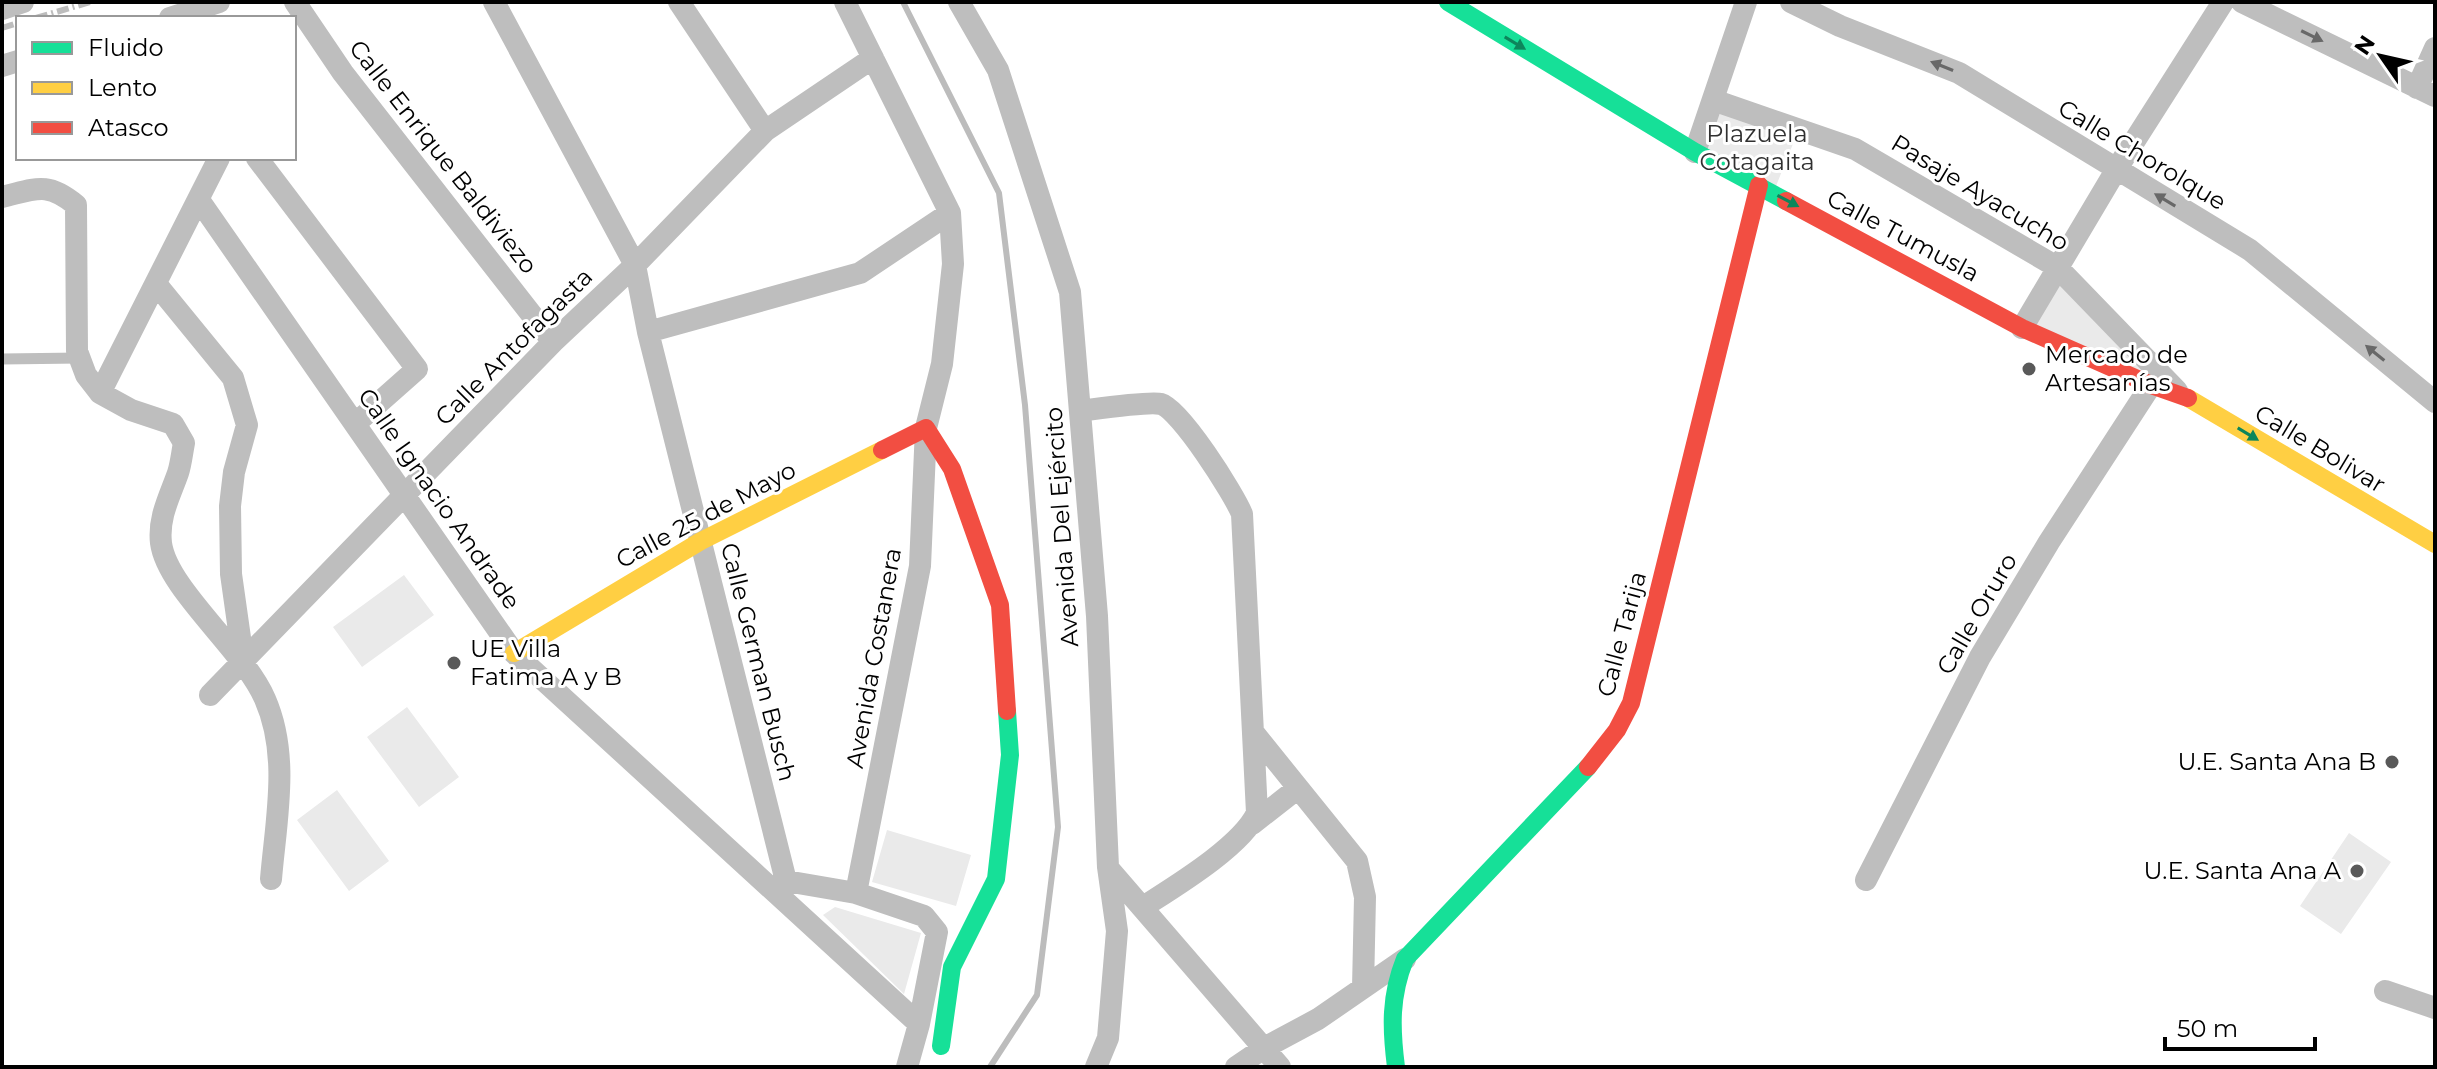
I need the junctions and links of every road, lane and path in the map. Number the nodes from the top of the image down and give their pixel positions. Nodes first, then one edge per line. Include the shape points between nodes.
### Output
1 (23, 2) edge
2 (219, 2) edge
3 (494, 2) edge
4 (679, 2) edge
5 (845, 2) edge
6 (959, 2) edge
7 (1448, 2) edge
8 (1746, 2) edge
9 (1791, 2) edge
10 (2223, 2) edge
11 (2242, 2) edge
12 (299, 8) edge
13 (2, 9) edge
14 (176, 16) edge
15 (2435, 48) edge
16 (873, 58) junction
17 (2426, 92) edge
18 (1713, 100) junction
19 (765, 131) junction
20 (1695, 152) junction
21 (218, 160) edge
22 (259, 160) edge
23 (2116, 170) junction
24 (1759, 185) junction
25 (2, 197) edge
26 (199, 200) junction
27 (950, 213) junction
28 (635, 265) junction
29 (2057, 267) junction
30 (157, 285) junction
31 (2022, 328) junction
32 (648, 332) junction
33 (553, 342) junction
34 (80, 358) junction
35 (2, 359) edge
36 (2151, 385) junction
37 (100, 393) junction
38 (2181, 394) junction
39 (2435, 402) edge
40 (1080, 411) junction
41 (356, 423) junction
42 (926, 428) junction
43 (404, 495) junction
44 (701, 541) junction
45 (2435, 544) edge
46 (514, 653) junction
47 (243, 662) junction
48 (210, 695) dead end
49 (1253, 732) junction
50 (1298, 788) junction
51 (1252, 824) junction
52 (1108, 867) junction
53 (271, 879) dead end
54 (1866, 880) dead end
55 (781, 886) junction
56 (856, 893) junction
57 (1143, 907) junction
58 (1405, 959) junction
59 (1363, 988) junction
60 (2385, 991) dead end
61 (2435, 1008) edge
62 (919, 1024) junction
63 (941, 1046) dead end
64 (1264, 1048) junction
65 (907, 1067) edge
66 (1096, 1067) edge
67 (1236, 1067) edge
68 (1280, 1067) edge
69 (1396, 1067) edge

1 - 13 street
2 - 14 street
3 - 28 street, Calle German Busch
4 - 19 street
5 - 16 street, Avenida Costanera
6 - 40 street, Avenida Del Ejército via 998,70 1070,292
7 -> 20 street, Calle Tumusla
8 - 18 street
23 -> 9 street, Calle Chorolque via 1959,73
10 - 23 street
11 -> 17 street
12 - 33 street, Calle Enrique Baldiviezo via 343,73
15 - 17 street
16 - 19 street, Calle Antofagasta
16 - 27 street, Avenida Costanera
18 - 20 street
18 - 29 street, Pasaje Ayacucho via 1855,149
19 - 28 street, Calle Antofagasta
20 - 24 street, Calle Tumusla
21 - 26 street
22 - 41 street via 417,369
23 - 29 street
39 -> 23 street, Calle Chorolque via 2250,250
24 -> 31 street, Calle Tumusla
24 - 58 street, Calle Tarija via 1631,703 1583,774
25 - 34 street via 41,188 59,191 76,205
26 - 30 street
26 - 41 street, Calle Ignacio Andrade
27 - 32 street via 860,273
27 - 42 street, Avenida Costanera via 953,264 942,364
28 - 32 street, Calle German Busch
28 - 33 street, Calle Antofagasta
29 - 31 street
29 - 38 street, Pasaje Ayacucho
30 - 37 street
30 - 47 street via 233,378 247,425 230,506 231,574
31 - 36 street, Calle Tumusla
32 - 44 street, Calle German Busch
33 - 43 street, Calle Antofagasta
34 - 35 lane
34 - 37 street
36 - 38 street, Calle Tumusla
36 - 54 street, Calle Oruro via 1980,657
37 - 47 street via 173,424 184,443 163,508 161,543 171,573
38 -> 45 street, Calle Bolivar
40 - 49 street via 1161,404 1176,414 1233,493 1242,514
40 - 52 street, Avenida Del Ejército via 1097,616
41 - 43 street, Calle Ignacio Andrade
42 - 44 street, Calle 25 de Mayo
42 - 56 street, Avenida Costanera via 920,566
42 - 63 street via 952,469 1000,605 1010,755 996,879 952,967
43 - 46 street, Calle Ignacio Andrade
43 - 47 street, Calle Antofagasta
44 - 46 street, Calle 25 de Mayo
44 - 55 street, Calle German Busch
46 - 55 street, Calle Ignacio Andrade
47 - 48 street, Calle Antofagasta
47 - 53 street via 265,699 281,770
49 - 50 street
49 - 51 street via 1257,813
50 - 51 street
50 - 59 street via 1357,861 1365,897
51 - 57 street via 1199,871
52 - 57 street
52 - 66 street, Avenida Del Ejército via 1117,931 1108,1038
55 - 56 street
55 - 62 street, Calle Ignacio Andrade
56 - 62 street via 924,916 937,932
57 - 64 street
58 - 59 street
58 - 69 street, Calle Tarija via 1393,987
59 - 64 street
60 - 61 street
62 - 65 street
64 - 67 street
64 - 68 street

